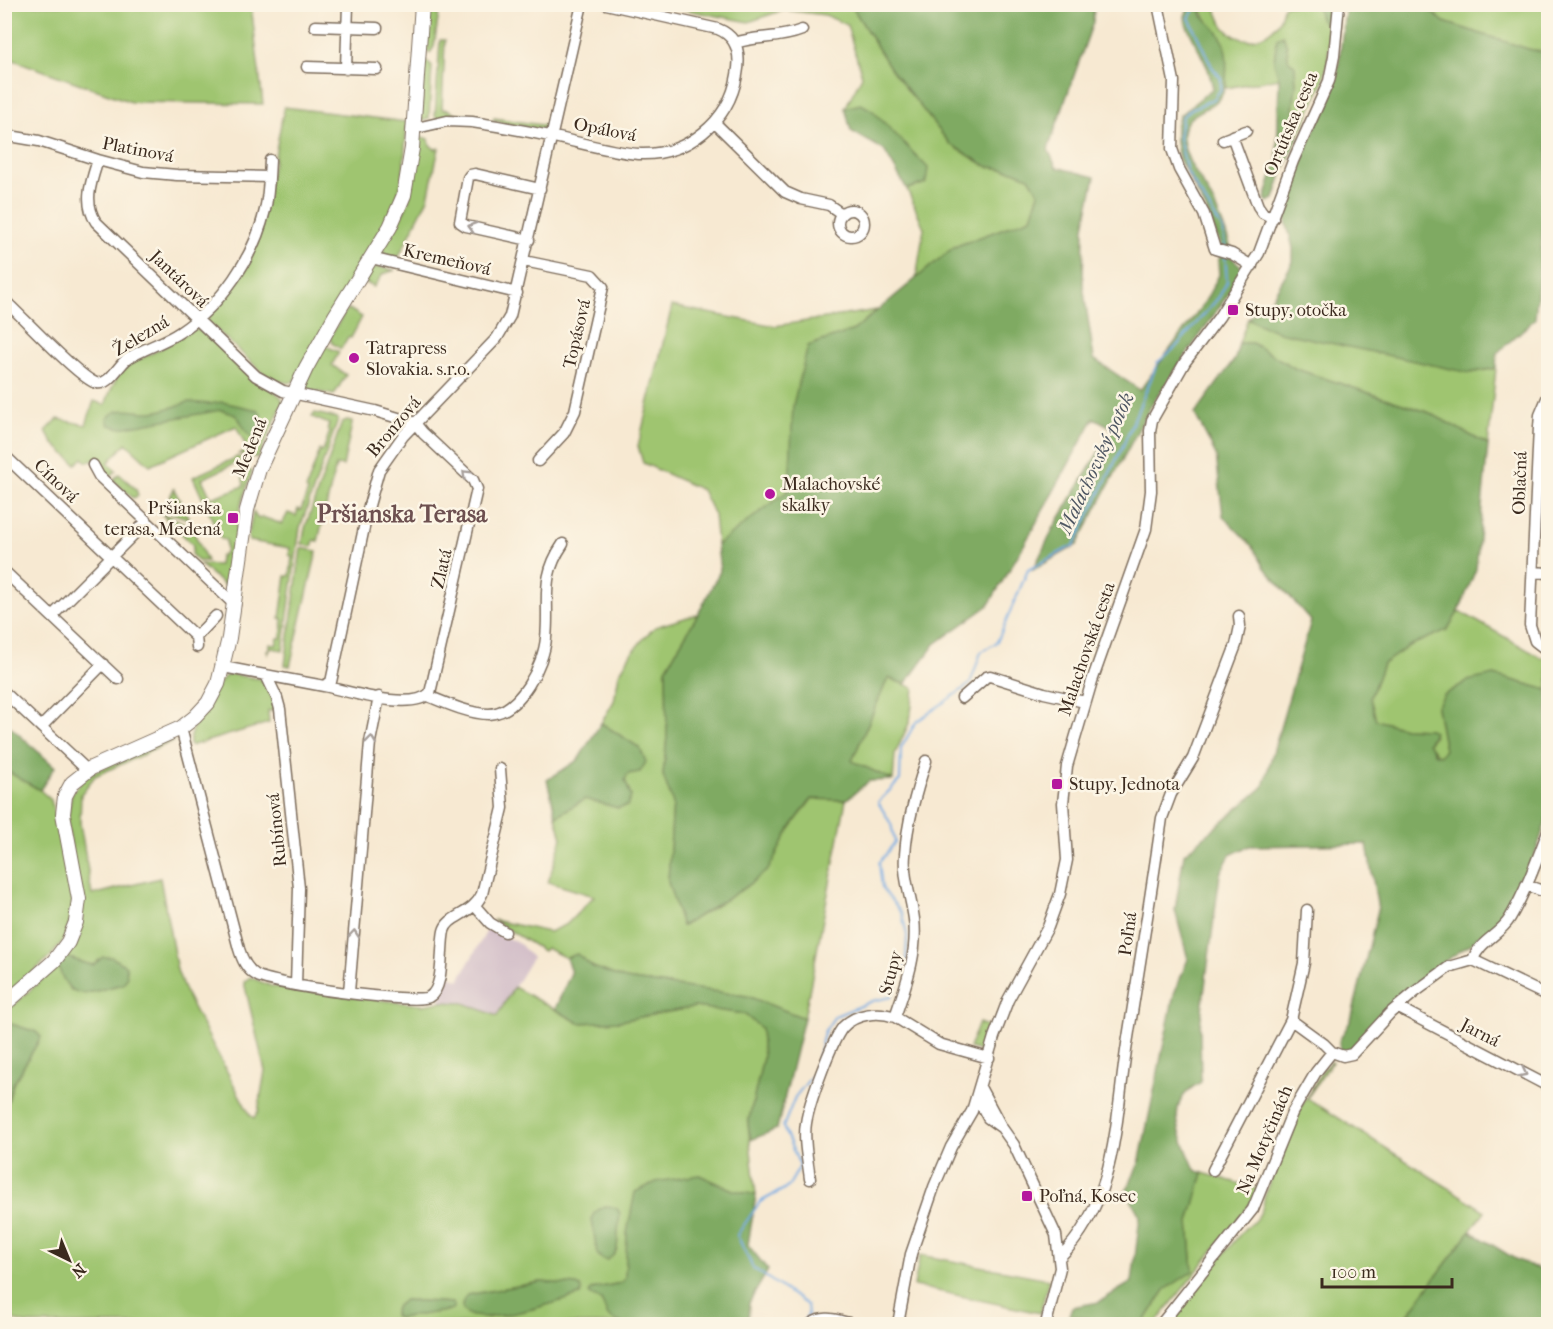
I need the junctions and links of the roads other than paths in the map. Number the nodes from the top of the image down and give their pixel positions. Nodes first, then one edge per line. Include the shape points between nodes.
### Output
1 (348, 4) edge
2 (422, 4) edge
3 (582, 4) edge
4 (606, 4) edge
5 (1158, 4) edge
6 (1339, 4) edge
7 (315, 26) dead end
8 (348, 27) junction
9 (377, 28) dead end
10 (802, 30) dead end
11 (735, 43) junction
12 (307, 67) dead end
13 (346, 69) junction
14 (377, 69) dead end
15 (715, 123) junction
16 (412, 129) junction
17 (1246, 131) dead end
18 (4, 135) edge
19 (552, 136) junction
20 (98, 160) junction
21 (270, 160) dead end
22 (269, 177) junction
23 (540, 189) junction
24 (842, 214) dead end
25 (1273, 218) junction
26 (529, 240) junction
27 (1259, 253) joint
28 (370, 258) junction
29 (524, 261) junction
30 (1252, 266) junction
31 (517, 294) junction
32 (4, 300) edge
33 (197, 320) junction
34 (293, 394) junction
35 (1548, 396) edge
36 (415, 423) junction
37 (4, 455) edge
38 (538, 461) dead end
39 (93, 465) dead end
40 (147, 521) junction
41 (563, 544) dead end
42 (112, 556) junction
43 (4, 571) edge
44 (1533, 572) junction
45 (1548, 573) edge
46 (235, 605) junction
47 (52, 616) junction
48 (216, 616) dead end
49 (1239, 616) dead end
50 (1548, 651) edge
51 (103, 664) junction
52 (223, 667) junction
53 (266, 675) junction
54 (118, 679) dead end
55 (324, 687) junction
56 (4, 692) edge
57 (428, 696) junction
58 (379, 697) junction
59 (962, 698) dead end
60 (1085, 702) junction
61 (41, 727) junction
62 (181, 728) junction
63 (926, 761) dead end
64 (501, 769) dead end
65 (87, 770) junction
66 (1548, 831) edge
67 (1526, 885) junction
68 (1548, 893) edge
69 (476, 906) junction
70 (1307, 910) dead end
71 (505, 932) dead end
72 (1473, 960) junction
73 (296, 985) junction
74 (349, 992) junction
75 (1548, 996) edge
76 (4, 1005) edge
77 (1397, 1007) junction
78 (895, 1017) junction
79 (1291, 1020) junction
80 (1332, 1052) junction
81 (989, 1058) junction
82 (1548, 1086) edge
83 (980, 1107) junction
84 (1213, 1170) dead end
85 (810, 1179) dead end
86 (1060, 1257) junction
87 (811, 1324) edge
88 (853, 1324) edge
89 (898, 1324) edge
90 (1046, 1324) edge
91 (1161, 1324) edge

1 - 8 street
2 - 16 street, Medená
3 - 19 street, Bronzová
4 - 11 street via 718,29
5 - 30 street via 1174,81 1172,149 1179,169 1204,214 1215,249
6 - 25 street, Ortútska cesta via 1329,81 1293,161
7 - 8 street
8 - 9 street
8 - 13 street
10 - 11 street
11 - 15 street, Opálová via 739,56 736,82
12 - 13 street
13 - 14 street
15 - 19 street, Opálová via 682,146 652,154
15 - 24 street via 785,192 829,205
16 - 19 street via 457,121
16 - 28 street, Medená via 404,195
17 - 25 street via 1228,138 1258,206
18 - 20 street, Platinová via 39,141
19 - 23 street, Bronzová
20 - 22 street, Platinová via 160,174
20 - 33 street, Jantárová via 88,198 92,215
21 - 22 street, Železná
22 - 33 street, Železná via 266,208 247,256
23 - 26 street, Bronzová
26 -> 23 street, Kremeňová via 460,222 468,178 476,174
25 - 27 street, Ortútska cesta
26 - 29 street, Bronzová
27 - 30 street, Malachovská cesta
28 - 31 street, Kremeňová
28 - 34 street, Medená
29 - 31 street, Bronzová
29 - 38 street, Topásová via 592,274 603,287 575,411 564,434
30 - 60 street, Malachovská cesta via 1185,362 1152,420 1146,529
31 - 36 street, Bronzová via 497,338
32 - 33 street, Železná via 80,372 102,383 127,360
33 - 34 street, Jantárová via 256,376
34 - 36 street
34 - 46 street, Medená via 249,499
35 - 44 street, Oblačná via 1540,415
36 - 55 street, Bronzová via 376,477 332,679
57 -> 36 street, Zlatá via 476,484
37 - 42 street, Cínová
39 - 40 street via 99,476
40 - 42 street
40 - 46 street
41 - 57 street via 548,575 544,650 520,696 505,709 491,714
42 - 47 street
42 - 48 street, Cínová via 197,642
43 - 47 street
44 - 45 street
44 - 50 street, Oblačná via 1530,632 1538,645
46 - 52 street, Medená
47 - 51 street
49 - 86 street, Poľná via 1236,645 1193,758 1171,794 1162,818 1109,1164 1088,1222
51 - 54 street
51 - 61 street
52 - 53 street
52 - 62 street, Medená via 208,703
53 - 55 street
53 - 73 street, Rubínová via 280,710 299,888
55 - 58 street
56 - 61 street
57 - 58 street via 404,701
74 -> 58 street via 370,742
59 - 60 street via 990,676
60 - 81 street, Malachovská cesta via 1064,786 1067,860 1060,894 1048,927 1008,1000
61 - 65 street
62 - 65 street, Medená
62 - 73 street via 242,959 254,974
63 - 78 street, Stupy via 913,803 905,854 915,932 914,955
64 - 69 street via 503,808
65 - 76 street via 68,789 63,814 79,899 76,922 54,961
66 - 67 street
67 - 68 street
67 - 72 street via 1510,918 1481,946
69 - 71 street via 490,923
69 - 74 street via 445,928 434,993 416,999
70 - 79 street, Na Motyčinách via 1304,963
72 - 75 street
72 - 77 street via 1441,973
73 - 74 street
77 - 80 street via 1352,1054
77 -> 82 street, Jarná
78 - 81 street via 939,1044
78 - 85 street, Stupy via 881,1013 860,1017 837,1036 806,1123
79 - 80 street
79 - 84 street, Na Motyčinách
80 - 91 street, Na Motyčinách via 1296,1104 1253,1209
81 - 83 street, Malachovská cesta
83 - 86 street via 1014,1144 1056,1234
83 - 89 street, Malachovská cesta via 951,1147 920,1224
86 - 90 street via 1059,1278
87 - 88 street via 825,1318

